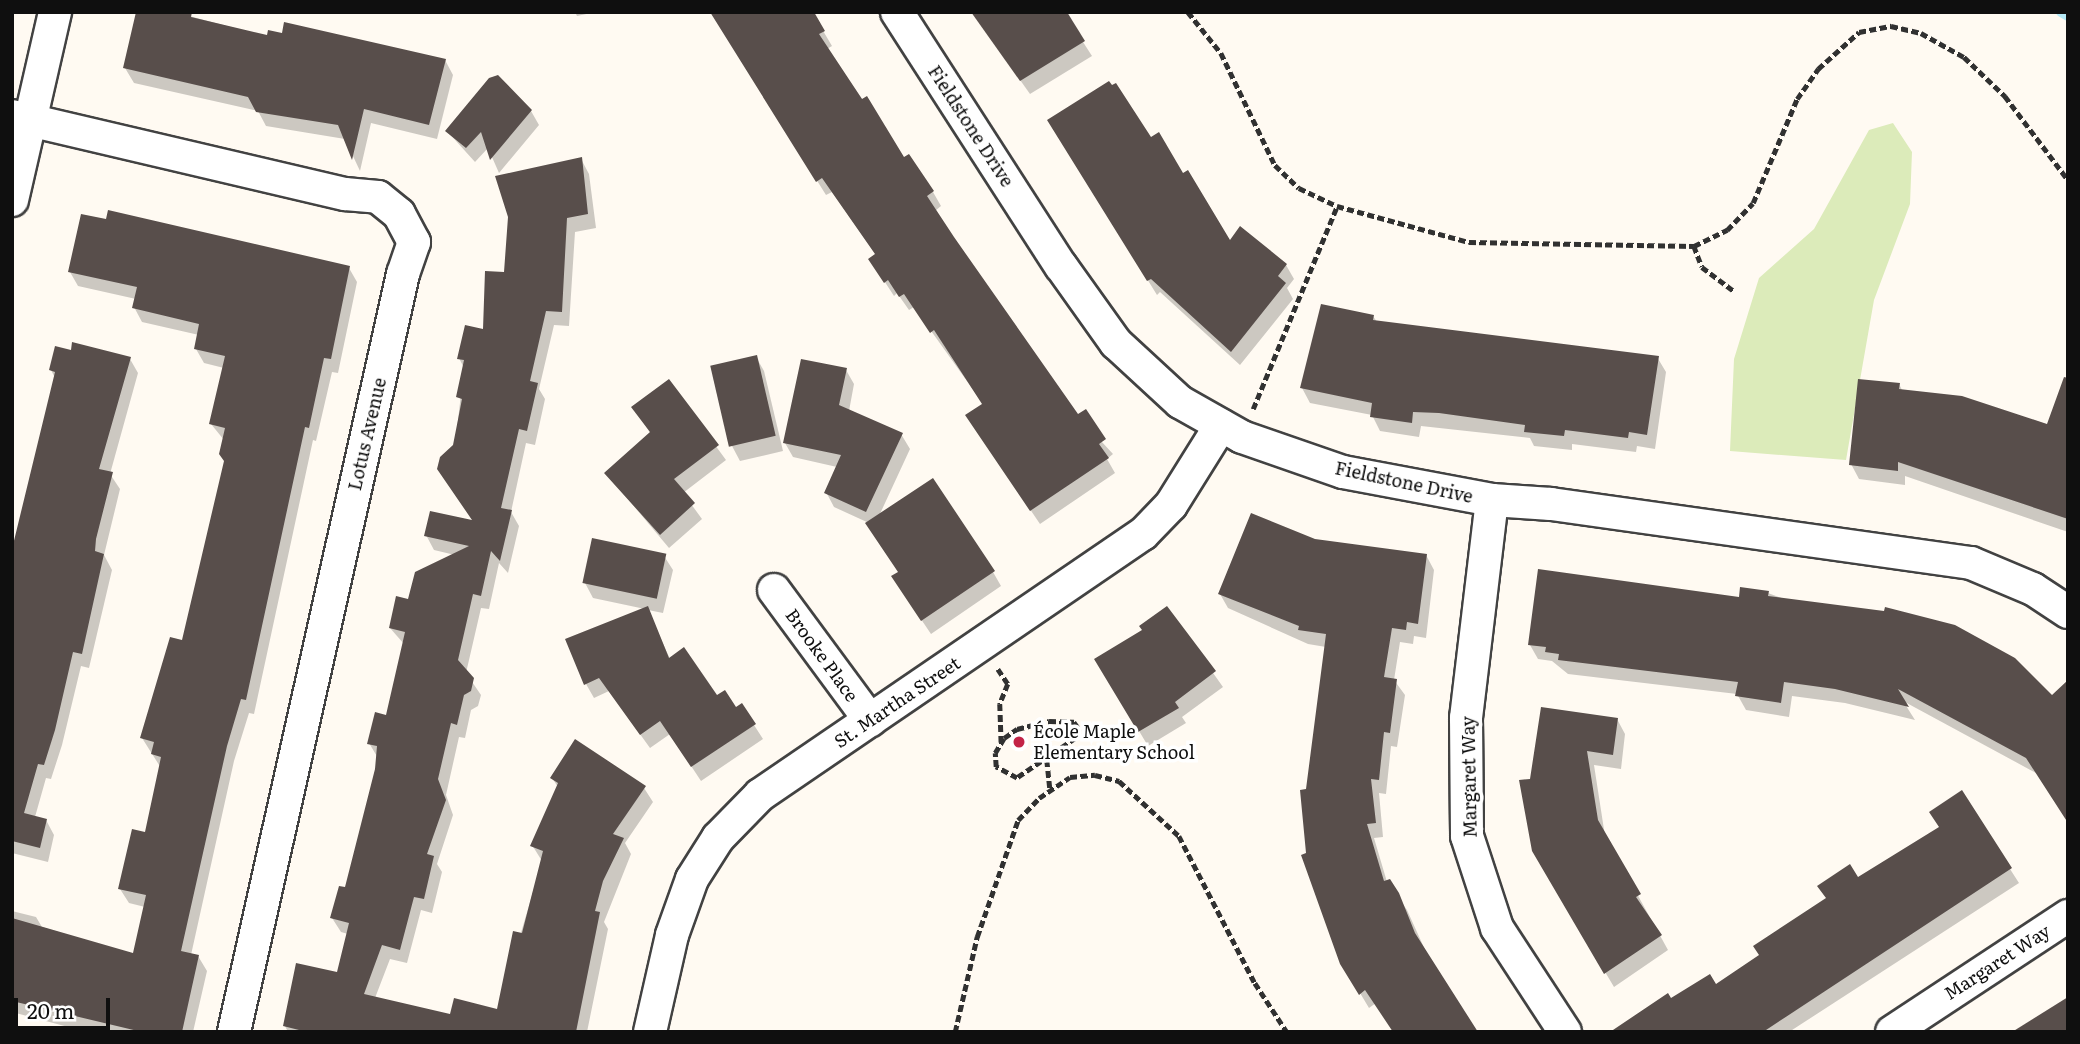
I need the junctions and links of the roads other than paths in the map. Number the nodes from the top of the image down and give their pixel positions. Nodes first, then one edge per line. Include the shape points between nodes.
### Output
1 (55, 12) edge
2 (897, 12) edge
3 (21, 118) edge
4 (12, 200) edge
5 (1231, 431) junction
6 (1492, 500) junction
7 (774, 590) dead end
8 (2068, 612) edge
9 (870, 720) junction
10 (2068, 916) edge
11 (234, 1032) edge
12 (650, 1032) edge
13 (1565, 1032) edge
14 (1892, 1032) edge

1 - 3 street
2 - 5 street, Fieldstone Drive via 1116,343 1180,402
3 - 4 street
3 - 11 street, Lotus Avenue via 345,194 378,197 400,214 414,242 403,274
5 - 6 street, Fieldstone Drive via 1343,471
5 - 9 street, St. Martha Street via 1143,534
6 - 8 street, Fieldstone Drive via 1551,503 1971,563 2033,589
6 - 13 street, Margaret Way via 1466,718 1467,836 1497,928
7 - 9 street, Brooke Place
9 - 12 street, St. Martha Street via 760,795 718,838 692,879 672,935
10 - 14 street, Margaret Way

